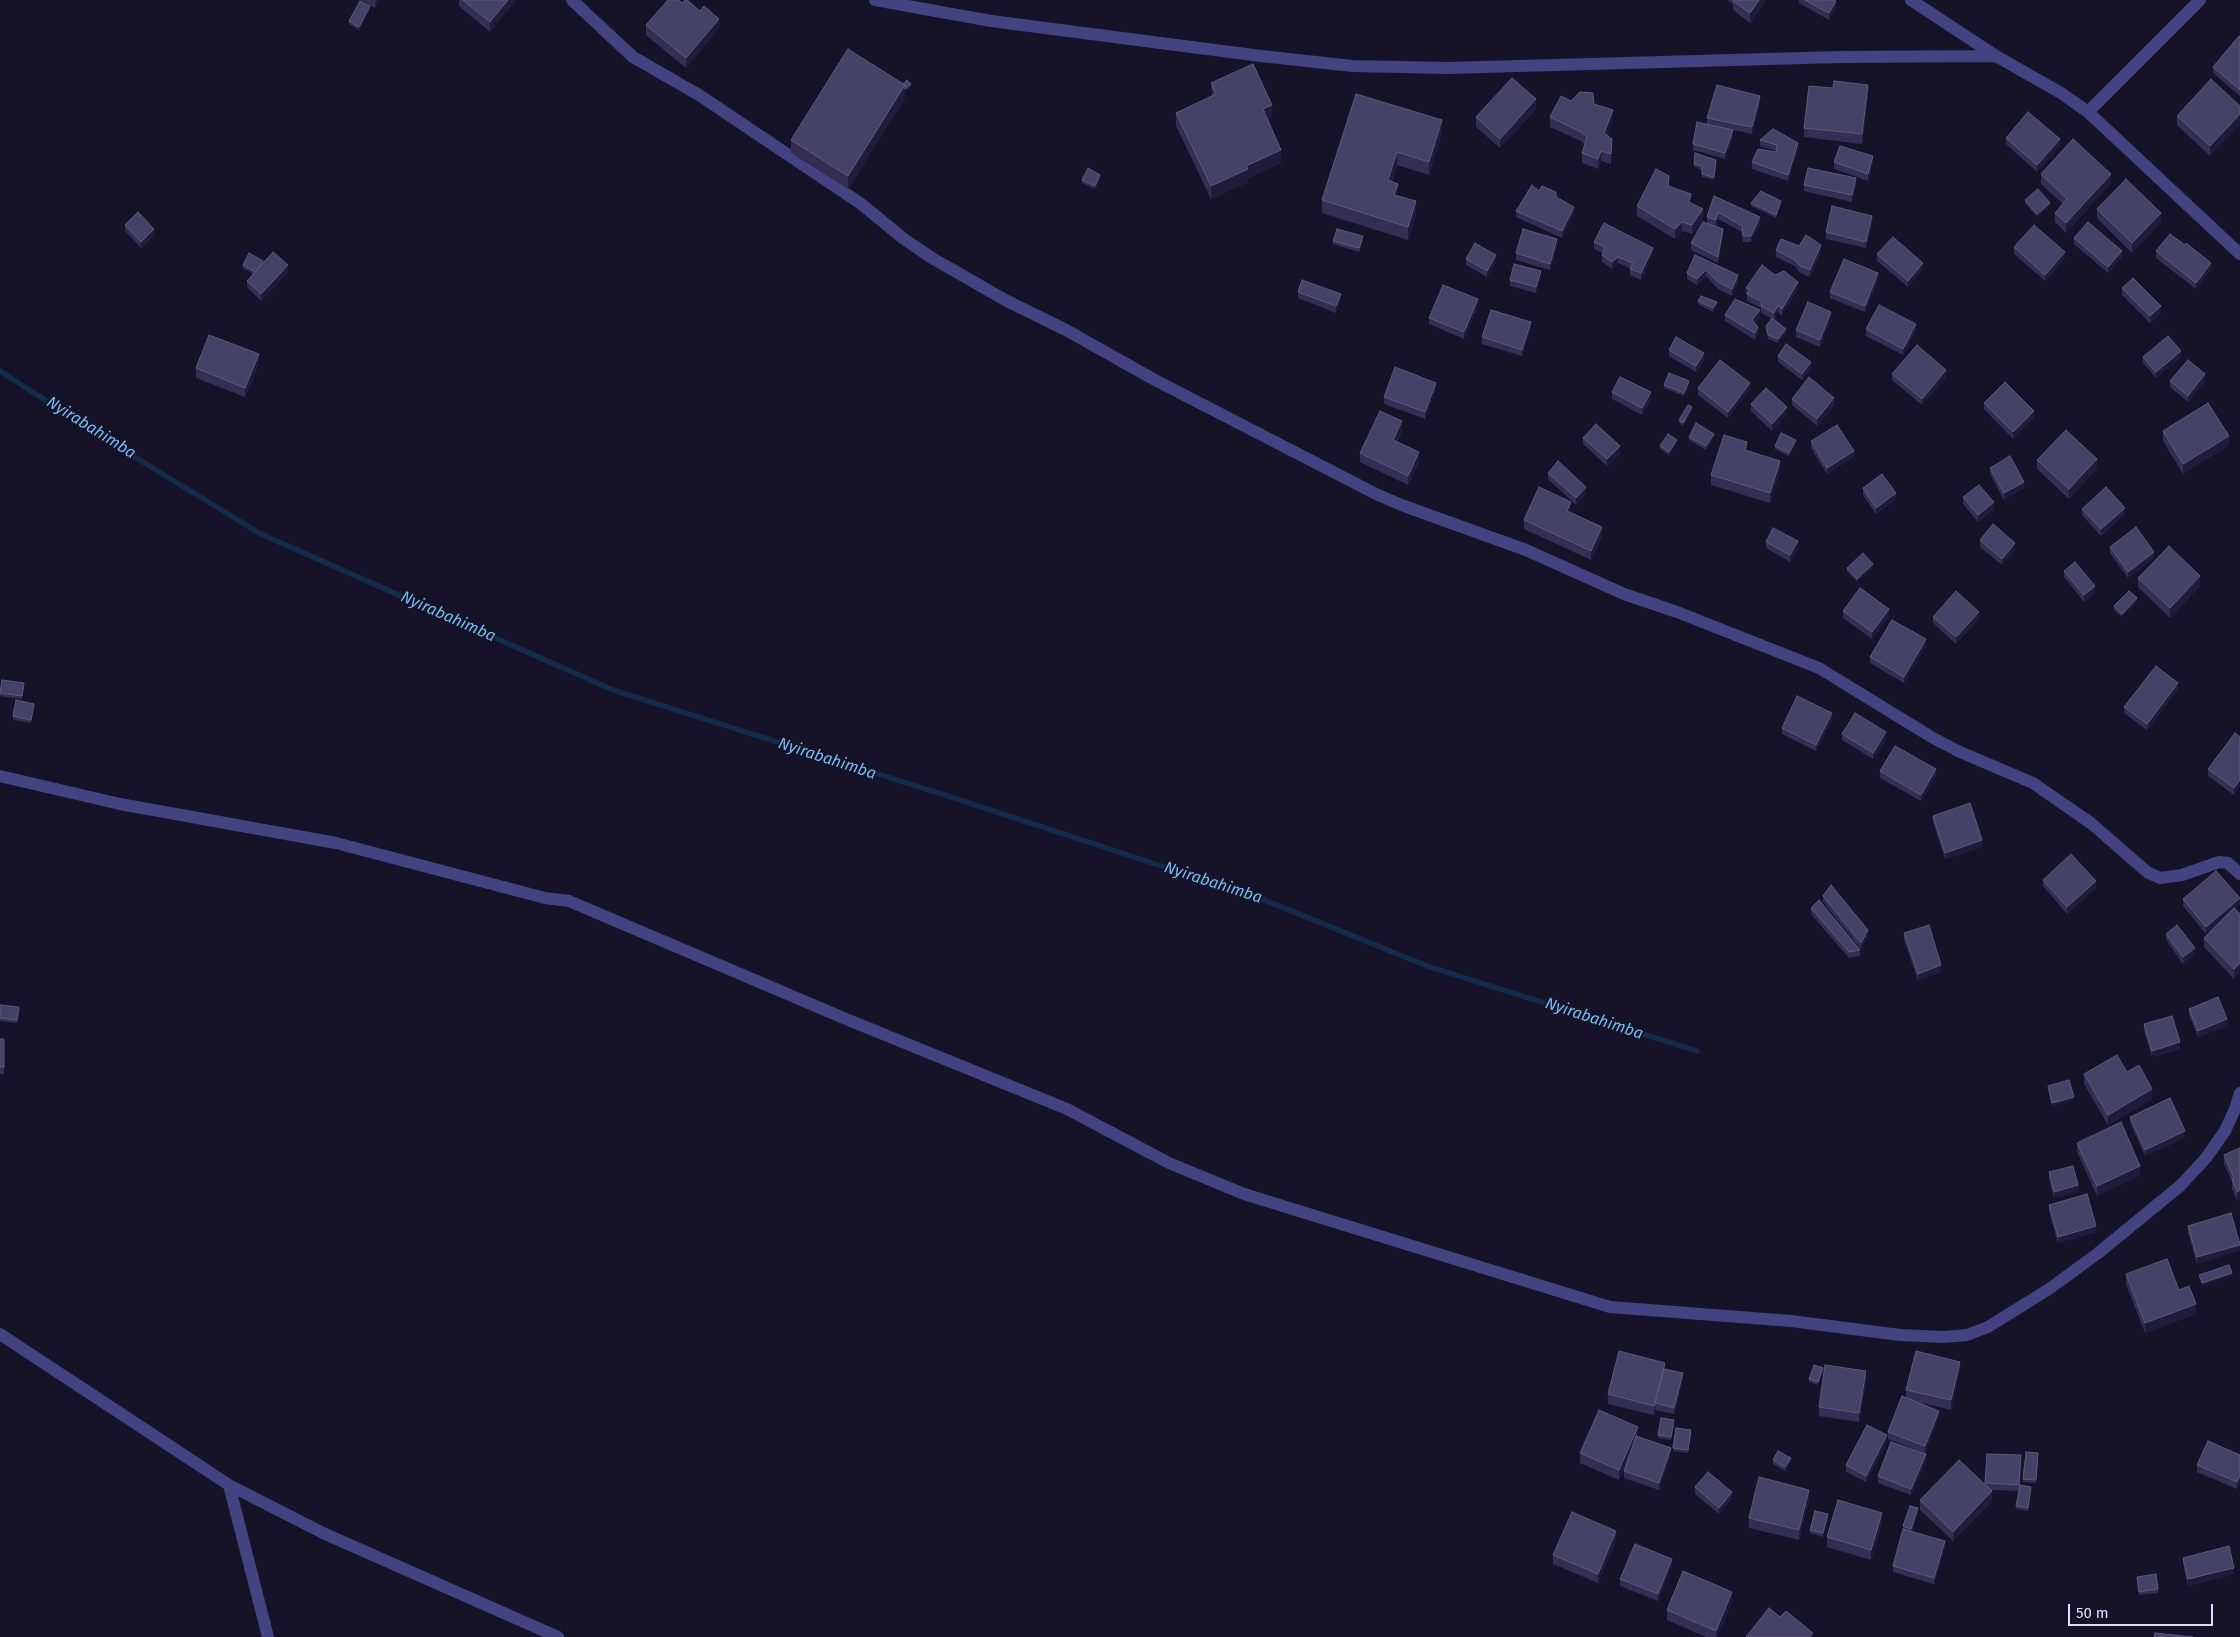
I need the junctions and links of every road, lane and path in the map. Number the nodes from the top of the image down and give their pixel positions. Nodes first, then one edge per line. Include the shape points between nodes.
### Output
1 (572, 0) edge
2 (875, 0) edge
3 (1910, 0) edge
4 (2200, 0) edge
5 (1996, 56) junction
6 (2088, 112) junction
7 (2240, 254) edge
8 (0, 776) edge
9 (2240, 874) edge
10 (2240, 1093) edge
11 (0, 1334) edge
12 (229, 1486) junction
13 (268, 1637) edge
14 (558, 1637) edge

1 - 9 street via 633,57 700,95 860,203 904,240 1007,301 1155,380 1376,494 1526,550 1624,594 1819,668 1933,738 2033,782 2092,824 2147,872 2160,878 2182,875 2220,862 2228,863
2 - 5 street via 990,21 1352,66 1448,68
3 - 5 street
4 - 6 street
5 - 6 street
6 - 7 street
8 - 10 street via 120,804 336,843 545,898 569,900 1067,1109 1169,1163 1244,1194 1610,1307 1791,1321 1900,1334 1967,1335 1988,1327 2050,1289 2180,1186 2225,1131
11 - 12 street
12 - 13 street
12 - 14 street via 323,1533

